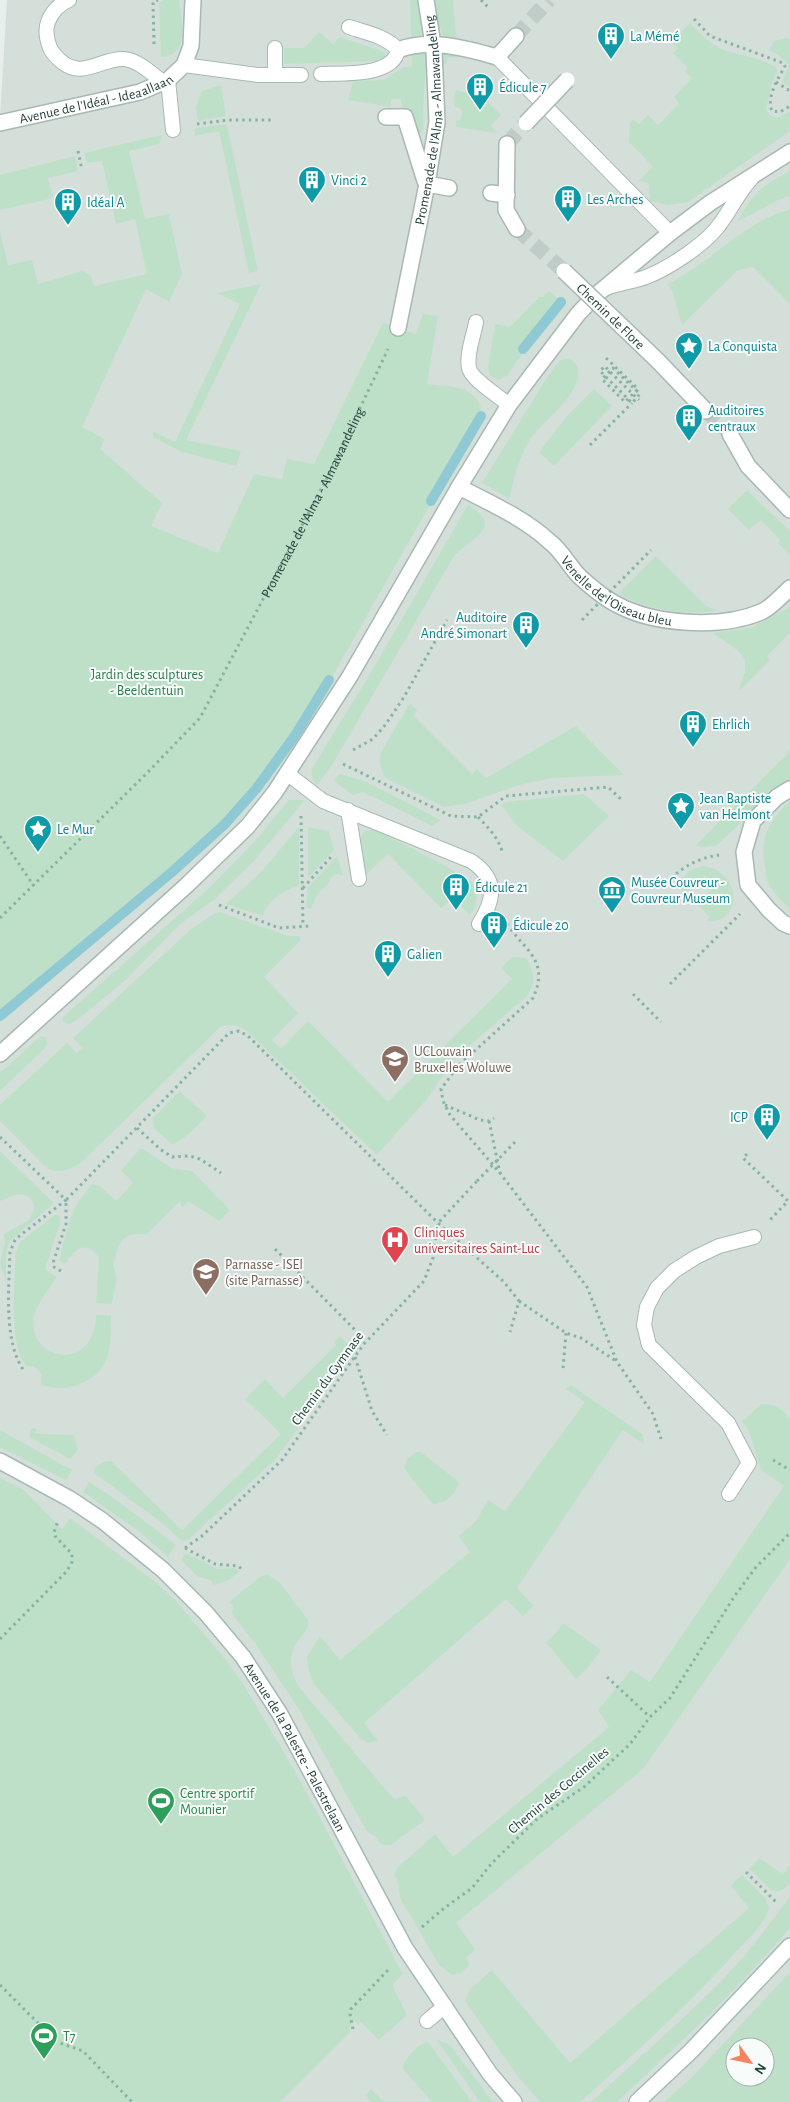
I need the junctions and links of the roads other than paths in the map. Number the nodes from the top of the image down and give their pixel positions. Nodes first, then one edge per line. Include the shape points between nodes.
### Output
1 (69, 0) edge
2 (193, 0) edge
3 (426, 0) edge
4 (349, 27) dead end
5 (516, 36) tunnel mouth
6 (275, 48) dead end
7 (398, 50) junction
8 (497, 57) junction
9 (184, 65) junction
10 (275, 74) junction
11 (321, 74) dead end
12 (300, 75) dead end
13 (567, 80) dead end
14 (165, 81) junction
15 (386, 117) dead end
16 (0, 123) edge
17 (526, 123) tunnel mouth
18 (173, 130) dead end
19 (507, 144) tunnel mouth
20 (790, 152) edge
21 (757, 173) junction
22 (426, 184) junction
23 (449, 188) dead end
24 (491, 193) dead end
25 (508, 195) junction
26 (517, 229) tunnel mouth
27 (670, 233) junction
28 (564, 271) tunnel mouth
29 (605, 289) junction
30 (476, 322) dead end
31 (398, 328) road end
32 (509, 405) junction
33 (706, 411) tunnel mouth
34 (730, 434) tunnel mouth
35 (459, 487) junction
36 (790, 510) edge
37 (790, 588) edge
38 (288, 774) junction
39 (790, 789) edge
40 (348, 810) junction
41 (359, 879) dead end
42 (480, 924) dead end
43 (790, 926) edge
44 (0, 1054) edge
45 (754, 1237) road end
46 (0, 1461) edge
47 (729, 1494) dead end
48 (790, 1946) edge
49 (445, 2006) junction
50 (427, 2021) dead end
51 (514, 2102) edge
52 (637, 2102) edge

1 - 14 lane via 60,5 48,21 49,45 57,58 78,70 115,60 132,61
2 - 9 street via 191,46
3 - 22 street, Promenade de l'Alma - Almawandeling via 434,51 437,122
4 - 7 lane via 384,40
5 - 8 street
6 - 10 lane
7 - 8 street via 412,45 457,46
7 - 11 lane via 396,58 374,70
8 - 27 lane
9 - 10 lane via 258,75
9 - 14 street, Avenue de l'Idéal - Ideaallaan
10 - 12 lane
13 - 17 street, bridge
14 - 16 street, Avenue de l'Idéal - Ideaallaan via 140,92
14 - 18 lane
15 - 22 street via 405,117
19 - 25 street
20 - 21 street
21 - 27 street
21 - 29 lane via 715,230 695,247 645,278
22 - 23 street
22 - 31 street, Promenade de l'Alma - Almawandeling
24 - 25 street
25 - 26 street via 506,210
27 - 29 street
28 - 33 street, Chemin de Flore, bridge
29 - 32 street via 578,314
30 - 32 lane via 469,370
32 - 35 street
34 - 36 street via 748,466
35 - 37 street, Venelle de l'Oiseau bleu via 520,519 552,542 579,576 615,604 630,610 697,623 730,622 762,612
35 - 38 street via 350,676
38 - 40 lane via 323,801
38 - 44 street via 248,826
39 - 43 street via 753,821 744,852 748,885 783,923
40 - 41 lane
40 - 42 lane via 482,869 490,879 492,889
45 - 47 lane via 719,1246 674,1271 657,1288 647,1307 644,1325 649,1345 728,1423 749,1463
46 - 49 street, Avenue de la Palestre - Palestrelaan via 103,1521 163,1570 206,1613 243,1657 280,1714 406,1948
48 - 52 street via 691,2051
49 - 50 lane
49 - 51 street, Avenue de la Palestre - Palestrelaan via 490,2074

